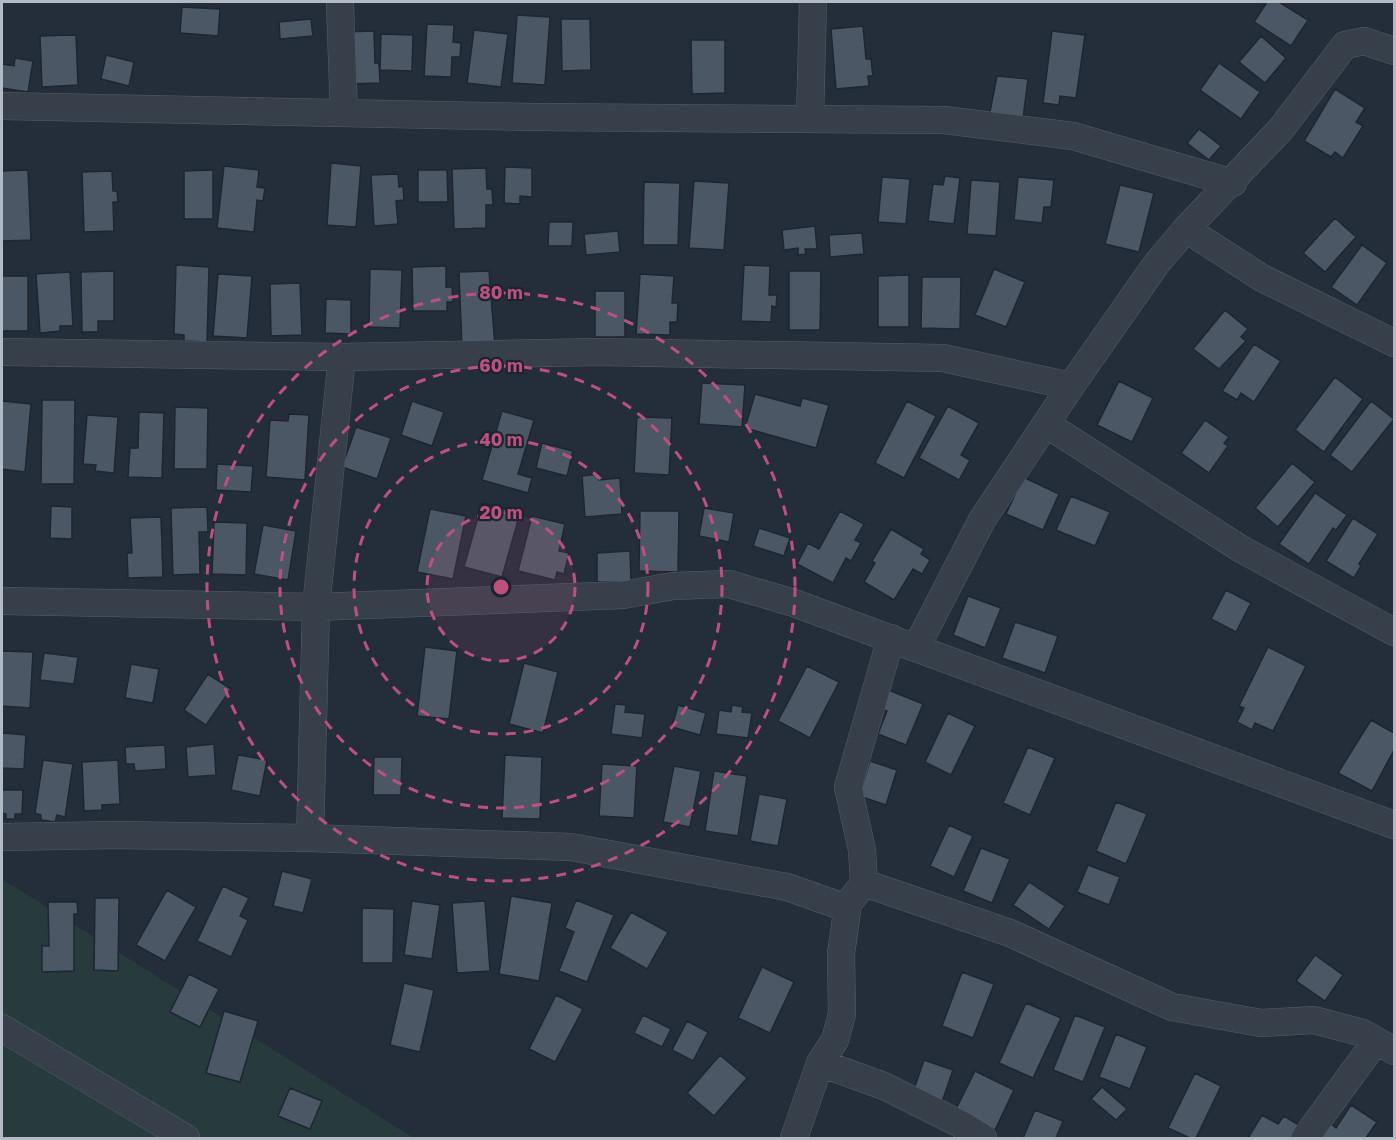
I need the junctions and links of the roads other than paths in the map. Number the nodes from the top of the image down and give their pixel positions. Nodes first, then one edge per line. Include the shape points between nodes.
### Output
1 (813, 2) edge
2 (340, 5) dead end
3 (1395, 51) edge
4 (2, 106) edge
5 (344, 113) junction
6 (810, 119) junction
7 (1233, 183) junction
8 (1186, 229) junction
9 (1395, 343) edge
10 (2, 352) edge
11 (342, 357) junction
12 (1071, 386) junction
13 (1046, 424) junction
14 (2, 601) edge
15 (316, 608) junction
16 (1395, 632) edge
17 (891, 638) junction
18 (917, 646) junction
19 (1395, 825) edge
20 (2, 837) edge
21 (310, 838) junction
22 (864, 883) junction
23 (848, 904) junction
24 (2, 1028) edge
25 (1385, 1046) edge
26 (820, 1063) junction
27 (186, 1138) edge
28 (794, 1138) edge
29 (983, 1138) edge
30 (1305, 1138) edge

1 - 6 street
2 - 5 street
3 - 7 street via 1364,41 1345,45 1281,129
4 - 5 street
5 - 6 street
6 - 7 street via 944,120 1073,136
7 - 8 street
8 - 9 street via 1262,278
8 - 12 street via 1157,263
10 - 11 street
11 - 12 street via 597,352 943,358
11 - 15 street
12 - 13 street
13 - 16 street via 1241,549
13 - 18 street via 982,520
14 - 15 street
15 - 17 street via 623,595 672,586 729,584
15 - 21 street
17 - 18 street
17 - 22 street via 848,787 862,850
18 - 19 street
20 - 21 street
21 - 23 street via 571,847 787,887 835,904
22 - 23 street
22 - 25 street via 1010,933 1172,1007 1261,1023 1314,1020 1363,1033
23 - 26 street via 841,954 842,1014 835,1040
24 - 27 street
25 - 30 street
26 - 28 street
26 - 29 street via 884,1086

